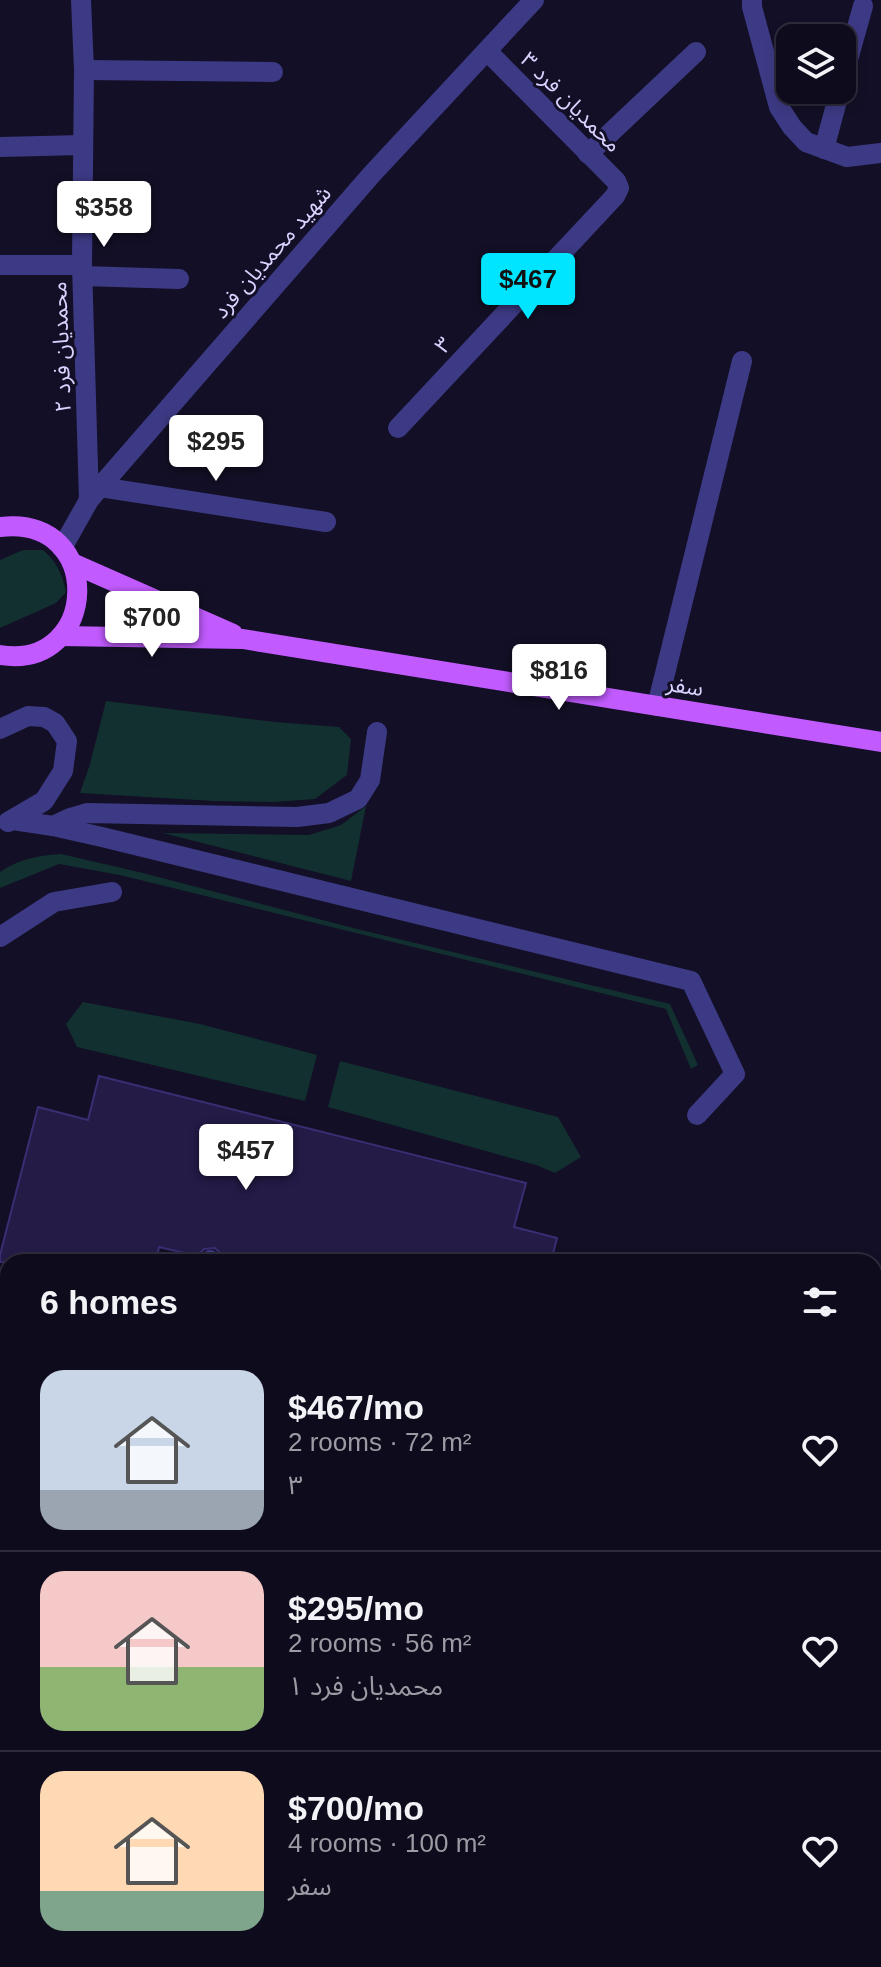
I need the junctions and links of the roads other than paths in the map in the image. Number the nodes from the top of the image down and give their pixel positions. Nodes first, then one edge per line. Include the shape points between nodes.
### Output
1 (81, 0) edge
2 (534, 0) edge
3 (752, 0) edge
4 (863, 6) dead end
5 (856, 31) edge
6 (487, 51) junction
7 (696, 52) dead end
8 (84, 70) junction
9 (273, 72) dead end
10 (836, 104) edge
11 (82, 145) junction
12 (0, 147) edge
13 (824, 149) junction
14 (881, 153) edge
15 (588, 154) junction
16 (619, 188) joint
17 (0, 265) edge
18 (82, 270) junction
19 (179, 279) dead end
20 (742, 361) dead end
21 (398, 428) dead end
22 (94, 494) junction
23 (326, 522) dead end
24 (0, 527) edge
25 (67, 555) junction
26 (61, 636) junction
27 (243, 639) junction
28 (0, 655) edge
29 (657, 706) junction
30 (0, 729) edge
31 (377, 732) dead end
32 (881, 742) edge
33 (6, 823) edge
34 (53, 826) junction
35 (112, 892) dead end
36 (0, 937) edge
37 (697, 1115) dead end

1 - 8 street, ۲ محمدیان فرد
2 - 6 street, شهید محمدیان فرد
3 - 13 street via 779,107 806,142
4 - 5 street
6 - 15 street, ۳ محمدیان فرد
6 - 22 street, شهید محمدیان فرد via 372,174
7 - 15 street
8 - 9 street
8 - 11 street, ۲ محمدیان فرد
10 - 13 street
11 - 12 street
11 - 18 street, ۲ محمدیان فرد
13 - 14 street via 847,157
15 - 16 street, ۳ محمدیان فرد
16 - 21 street, ۳
17 - 18 street
18 - 19 street
18 - 22 street, ۲ محمدیان فرد
20 - 29 street
22 - 23 street
22 - 25 street, شهید محمدیان فرد
24 - 25 main road, سفر via 32,528 49,536
25 - 26 main road via 78,593 76,609
25 - 27 main road, سفر
26 - 27 main road, سفر
26 - 28 main road via 29,655
27 - 29 main road, سفر
29 - 32 main road, سفر
30 - 33 street via 28,716 44,717 67,741 63,771 44,801
31 - 34 street via 370,780 358,799 329,813 87,813
33 - 34 street
34 - 37 street via 691,981 735,1074
35 - 36 street via 54,902

